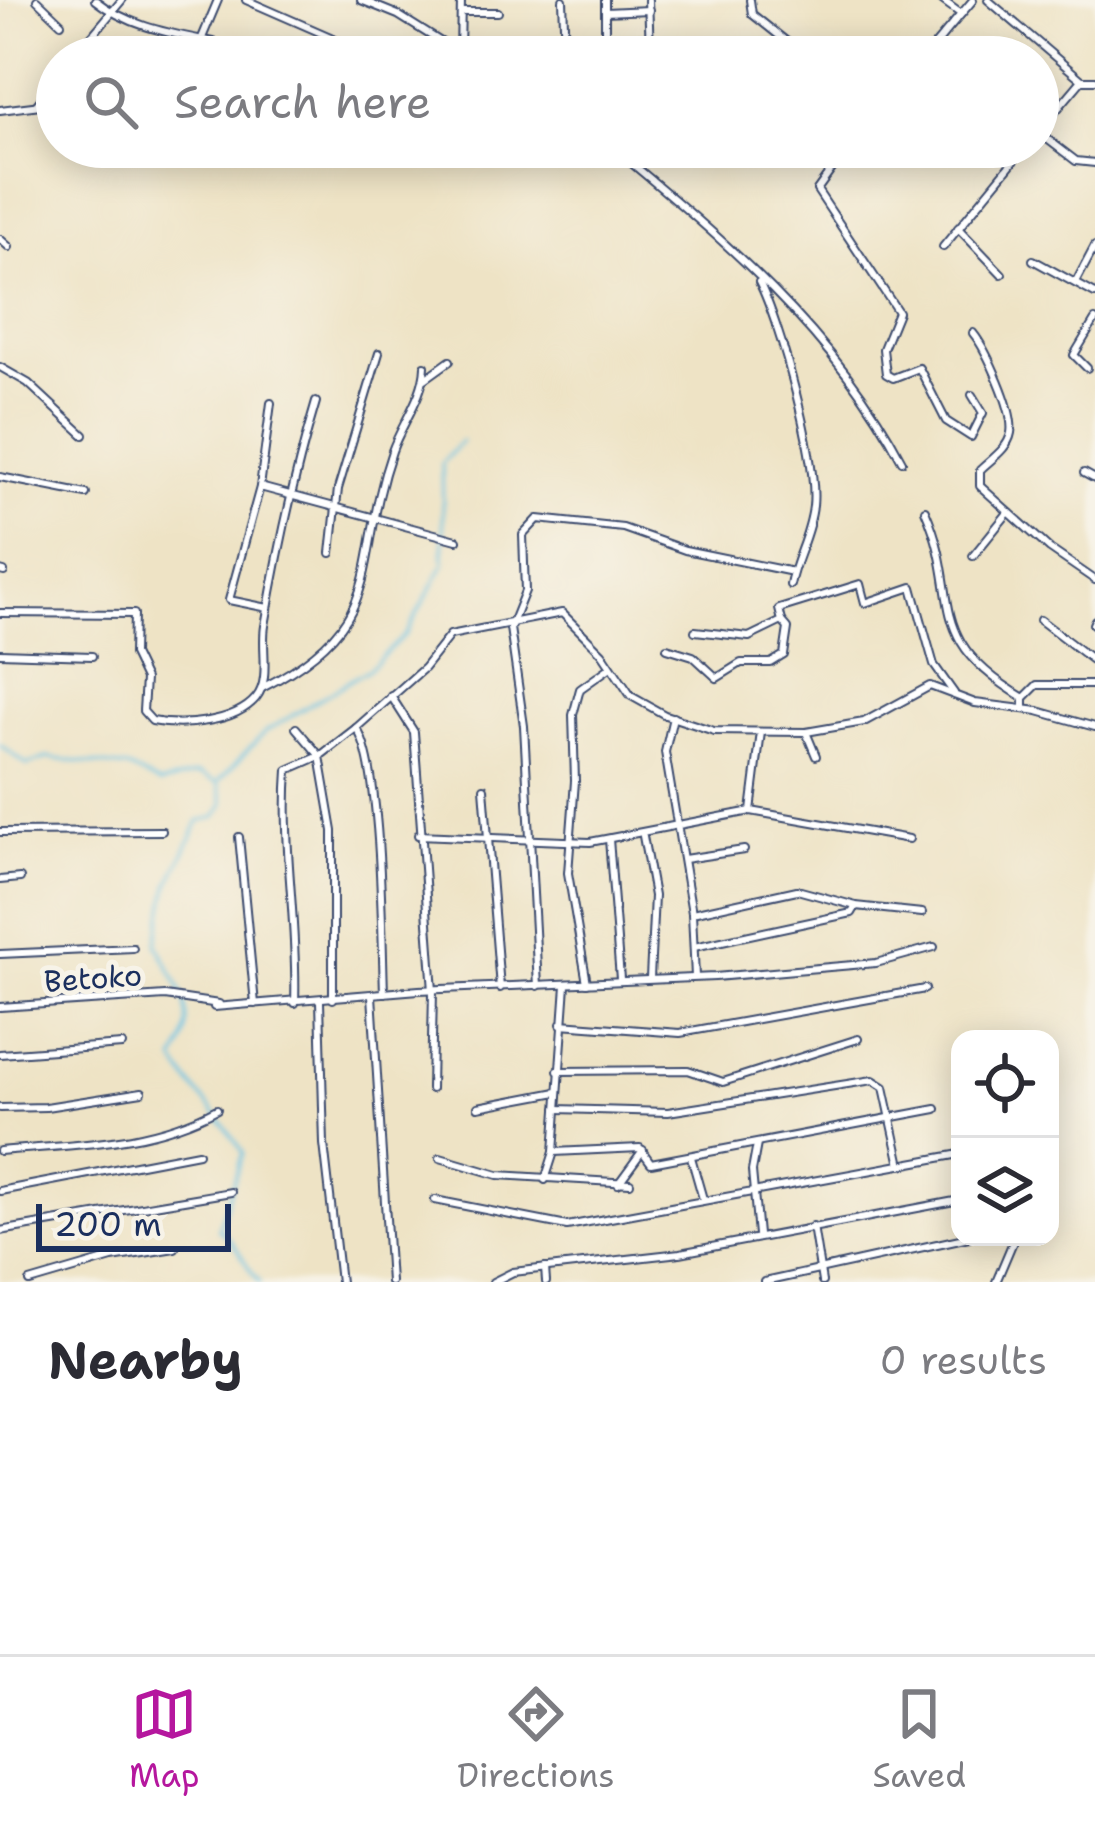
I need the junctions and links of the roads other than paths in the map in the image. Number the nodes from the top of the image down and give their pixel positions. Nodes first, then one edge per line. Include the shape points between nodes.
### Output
1 (37, 0) edge
2 (95, 0) edge
3 (122, 0) edge
4 (218, 0) edge
5 (246, 0) edge
6 (361, 0) edge
7 (460, 0) edge
8 (562, 0) edge
9 (605, 0) edge
10 (649, 0) edge
11 (749, 0) edge
12 (942, 0) edge
13 (973, 0) edge
14 (988, 0) edge
15 (1003, 0) edge
16 (649, 10) junction
17 (461, 12) junction
18 (498, 12) dead end
19 (605, 12) junction
20 (1003, 12) junction
21 (111, 13) junction
22 (961, 14) junction
23 (61, 23) dead end
24 (92, 36) edge
25 (196, 36) edge
26 (203, 36) edge
27 (328, 36) edge
28 (431, 36) edge
29 (462, 36) edge
30 (564, 36) edge
31 (605, 36) dead end
32 (650, 36) edge
33 (780, 36) edge
34 (943, 36) edge
35 (1031, 36) edge
36 (1059, 60) edge
37 (1082, 80) junction
38 (1095, 80) edge
39 (36, 105) edge
40 (1059, 107) edge
41 (0, 110) edge
42 (1059, 149) edge
43 (1093, 160) edge
44 (636, 168) edge
45 (833, 168) edge
46 (1008, 168) edge
47 (958, 228) junction
48 (0, 239) edge
49 (1095, 246) edge
50 (9, 247) dead end
51 (944, 247) dead end
52 (1033, 260) dead end
53 (1002, 274) dead end
54 (757, 278) junction
55 (1076, 282) junction
56 (1095, 294) edge
57 (1095, 320) edge
58 (973, 333) dead end
59 (380, 353) dead end
60 (450, 361) dead end
61 (425, 366) dead end
62 (0, 368) edge
63 (1087, 368) dead end
64 (424, 379) junction
65 (972, 395) dead end
66 (316, 402) dead end
67 (271, 403) dead end
68 (84, 435) dead end
69 (902, 461) dead end
70 (1084, 473) dead end
71 (0, 477) edge
72 (1095, 479) edge
73 (260, 487) junction
74 (86, 494) dead end
75 (294, 498) junction
76 (335, 508) junction
77 (925, 510) dead end
78 (1007, 514) junction
79 (378, 518) junction
80 (457, 540) dead end
81 (331, 553) dead end
82 (973, 556) dead end
83 (793, 572) junction
84 (1095, 580) edge
85 (790, 585) dead end
86 (268, 608) junction
87 (0, 613) edge
88 (1040, 620) dead end
89 (782, 621) junction
90 (510, 627) junction
91 (695, 631) dead end
92 (667, 648) dead end
93 (0, 653) edge
94 (92, 656) dead end
95 (1095, 662) edge
96 (609, 669) junction
97 (1095, 685) edge
98 (262, 688) junction
99 (392, 696) junction
100 (956, 696) junction
101 (1024, 698) junction
102 (1024, 710) junction
103 (673, 717) junction
104 (1095, 727) edge
105 (296, 728) dead end
106 (356, 728) junction
107 (806, 731) junction
108 (761, 732) junction
109 (320, 756) junction
110 (816, 756) dead end
111 (484, 788) dead end
112 (751, 811) junction
113 (677, 829) junction
114 (0, 832) edge
115 (162, 832) dead end
116 (418, 835) junction
117 (239, 836) dead end
118 (488, 836) junction
119 (643, 836) junction
120 (532, 838) junction
121 (609, 839) junction
122 (909, 839) dead end
123 (572, 841) junction
124 (744, 850) dead end
125 (684, 860) junction
126 (20, 878) dead end
127 (0, 880) edge
128 (856, 907) junction
129 (692, 913) junction
130 (922, 913) dead end
131 (694, 946) junction
132 (133, 947) dead end
133 (934, 947) dead end
134 (0, 954) edge
135 (695, 977) junction
136 (650, 978) junction
137 (620, 981) junction
138 (587, 983) junction
139 (566, 985) junction
140 (538, 986) junction
141 (500, 988) junction
142 (925, 989) dead end
143 (433, 991) junction
144 (384, 993) junction
145 (372, 995) junction
146 (333, 999) junction
147 (320, 1000) junction
148 (295, 1003) junction
149 (255, 1004) junction
150 (0, 1007) edge
151 (562, 1024) junction
152 (858, 1039) dead end
153 (122, 1045) dead end
154 (0, 1054) edge
155 (558, 1071) junction
156 (431, 1089) dead end
157 (142, 1092) dead end
158 (557, 1092) junction
159 (478, 1107) dead end
160 (0, 1108) edge
161 (217, 1109) dead end
162 (557, 1109) junction
163 (936, 1109) dead end
164 (890, 1117) junction
165 (757, 1144) junction
166 (643, 1150) junction
167 (0, 1151) edge
168 (554, 1152) junction
169 (198, 1153) dead end
170 (691, 1156) junction
171 (951, 1156) edge
172 (440, 1158) dead end
173 (901, 1165) junction
174 (545, 1180) junction
175 (631, 1183) dead end
176 (618, 1184) junction
177 (754, 1189) junction
178 (0, 1191) edge
179 (232, 1192) dead end
180 (704, 1199) junction
181 (435, 1201) dead end
182 (951, 1202) edge
183 (813, 1226) junction
184 (0, 1231) edge
185 (758, 1236) junction
186 (951, 1241) edge
187 (1011, 1246) edge
188 (175, 1248) dead end
189 (544, 1268) junction
190 (820, 1270) junction
191 (30, 1282) edge
192 (340, 1282) edge
193 (389, 1282) edge
194 (493, 1282) edge
195 (546, 1282) edge
196 (764, 1282) edge
197 (822, 1282) edge
198 (997, 1282) edge

1 - 23 street
2 - 21 street
3 - 21 street
4 - 26 street
5 - 27 street
6 - 28 street
7 - 17 street
8 - 30 street
9 - 19 street
10 - 16 street
11 - 33 street via 752,14
12 - 22 street
13 - 22 street
14 - 20 street
15 - 20 street
16 - 19 street
16 - 32 street
17 - 18 street
17 - 29 street
19 - 31 street
20 - 35 street
21 - 24 street
21 - 25 street via 135,27
22 - 34 street
36 - 37 street
37 - 38 street
37 - 40 street
39 - 41 street
42 - 43 street
44 - 54 street
45 - 65 street via 817,190 898,312 883,349 886,374 919,368 946,421 971,436 983,413
46 - 47 street
47 - 51 street
47 - 53 street
48 - 50 street
49 - 55 street
52 - 55 street
54 - 69 street via 826,345
54 - 83 street via 813,480 808,538
55 - 56 street
57 - 63 street via 1074,355
58 - 78 street via 1011,426 978,478
59 - 76 street
60 - 64 street
61 - 64 street
62 - 68 street
64 - 79 street via 393,448
66 - 75 street
67 - 73 street
70 - 72 street
71 - 74 street
73 - 75 street
73 - 86 street via 229,600
75 - 76 street
75 - 86 street
76 - 79 street
76 - 81 street
77 - 101 street via 951,628 985,670
78 - 82 street
78 - 84 street
79 - 80 street
79 - 98 street via 337,638
83 - 85 street
83 - 90 street via 623,529 538,519 523,535 525,591
86 - 98 street
87 - 98 street via 134,614 142,710 152,721 218,720 254,702
88 - 95 street
89 - 91 street via 748,637
89 - 92 street via 784,655 742,663 717,678 693,656
89 - 100 street via 779,608 860,584 865,603 912,586 926,645
90 - 96 street via 562,613
90 - 99 street via 455,633
90 - 120 street
93 - 94 street
96 - 103 street via 631,696
96 - 123 street via 580,689 572,715
97 - 101 street via 1037,685
99 - 106 street
99 - 116 street via 413,732
100 - 102 street
100 - 107 street via 930,686 880,717
101 - 102 street
102 - 104 street
103 - 108 street via 713,730
103 - 113 street via 665,752
105 - 109 street
106 - 109 street
106 - 144 street via 378,836
107 - 108 street
107 - 110 street
108 - 112 street
109 - 146 street via 333,831
109 - 148 street via 287,773 283,834
111 - 118 street
112 - 113 street
112 - 122 street
113 - 119 street
113 - 125 street
114 - 115 street
116 - 118 street
116 - 143 street
117 - 149 street
118 - 120 street
118 - 141 street
119 - 121 street
119 - 136 street via 655,915
120 - 123 street
120 - 140 street
121 - 123 street
121 - 137 street
123 - 138 street via 568,873
124 - 125 street
125 - 129 street
126 - 127 street
128 - 129 street via 797,890
128 - 130 street
128 - 131 street
129 - 131 street
131 - 135 street
132 - 134 street
133 - 135 street, Betoko via 876,963
135 - 136 street, Betoko
136 - 137 street, Betoko
137 - 138 street, Betoko
138 - 139 street, Betoko
139 - 140 street, Betoko
139 - 151 street
140 - 141 street, Betoko
141 - 143 street, Betoko
142 - 151 street via 680,1033
143 - 144 street, Betoko
143 - 156 street
144 - 145 street, Betoko
145 - 146 street, Betoko
145 - 193 street
146 - 147 street, Betoko
147 - 148 street, Betoko
147 - 192 street via 324,1144
148 - 149 street, Betoko
149 - 150 street, Betoko
151 - 155 street
152 - 155 street via 729,1082 688,1070
153 - 154 street
155 - 158 street
157 - 160 street
158 - 159 street
158 - 162 street
161 - 167 street via 181,1128 120,1141
162 - 164 street via 682,1111 873,1081 884,1087
162 - 168 street
163 - 164 street
164 - 165 street
164 - 173 street
165 - 170 street
165 - 177 street
166 - 168 street
166 - 170 street via 652,1162
166 - 176 street
168 - 174 street
169 - 178 street
170 - 180 street
171 - 173 street
172 - 174 street
173 - 177 street
174 - 176 street
175 - 176 street
177 - 180 street
177 - 185 street
179 - 184 street
180 - 181 street via 567,1226
182 - 183 street
183 - 185 street
183 - 190 street
185 - 189 street
186 - 190 street
187 - 198 street
188 - 191 street
189 - 194 street
189 - 195 street
190 - 196 street
190 - 197 street

